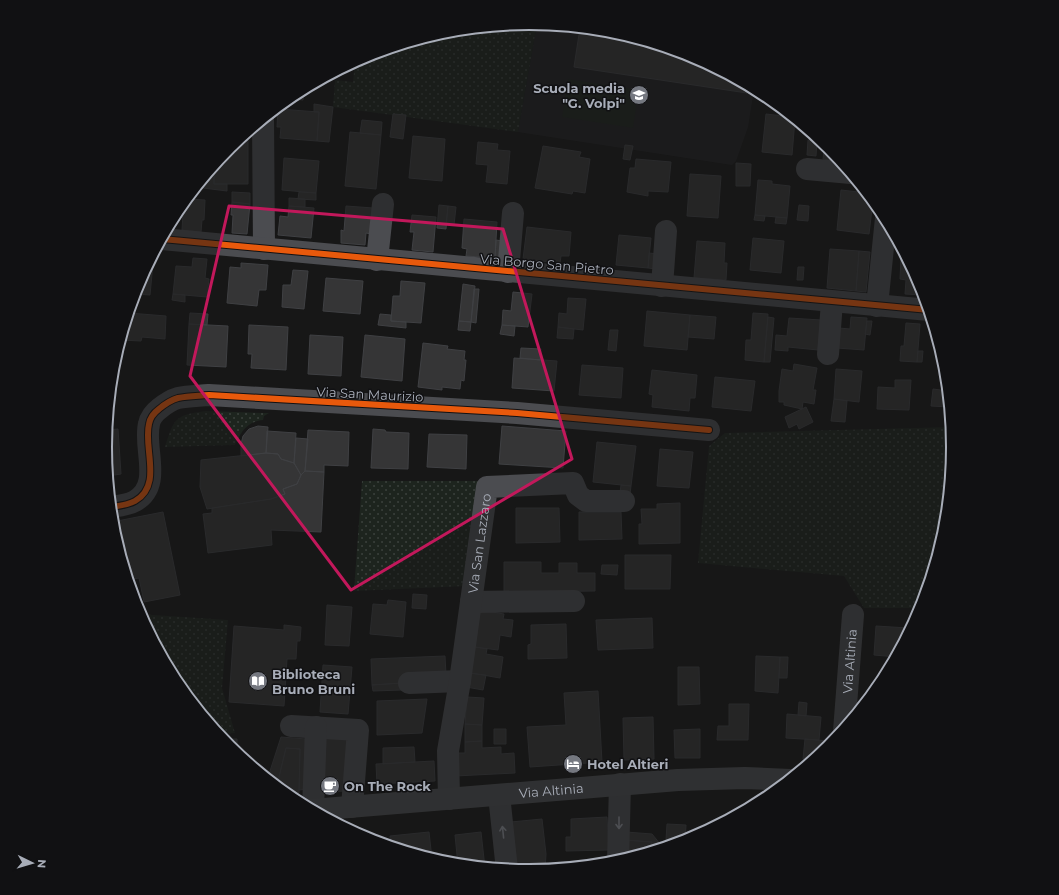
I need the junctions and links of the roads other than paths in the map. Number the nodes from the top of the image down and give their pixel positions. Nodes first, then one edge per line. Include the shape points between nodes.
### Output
1 (263, 126) edge
2 (807, 169) dead end
3 (844, 173) edge
4 (383, 204) dead end
5 (513, 213) dead end
6 (885, 229) edge
7 (666, 231) dead end
8 (168, 240) edge
9 (264, 249) junction
10 (378, 260) junction
11 (508, 272) junction
12 (662, 286) junction
13 (832, 302) junction
14 (878, 306) junction
15 (924, 310) edge
16 (828, 354) dead end
17 (709, 430) dead end
18 (624, 502) dead end
19 (117, 506) edge
20 (574, 601) dead end
21 (471, 602) junction
22 (854, 615) dead end
23 (460, 681) junction
24 (409, 683) dead end
25 (845, 721) edge
26 (291, 726) dead end
27 (316, 727) junction
28 (783, 780) edge
29 (620, 784) junction
30 (499, 795) junction
31 (449, 799) junction
32 (318, 807) edge
33 (352, 807) junction
34 (323, 810) edge
35 (618, 855) edge
36 (506, 864) edge

1 - 9 street
2 - 3 street
4 - 10 street
5 - 11 street, Via Borgo San Pietro
6 - 14 street
7 - 12 street
8 - 9 street, Via Borgo San Pietro
9 - 10 street, Via Borgo San Pietro
10 - 11 street, Via Borgo San Pietro
11 - 12 street, Via Borgo San Pietro
12 - 13 street, Via Borgo San Pietro
13 - 14 street, Via Borgo San Pietro
13 - 16 street
14 - 15 street, Via Borgo San Pietro
17 - 19 street, Via San Maurizio via 517,413 190,396 176,398 155,412 149,423 150,478 147,488 140,498
18 - 21 street, Via San Lazzaro via 586,501 578,495 573,483 487,487
20 - 21 street, Via San Lazzaro
21 - 23 street, Via San Lazzaro
22 - 25 street, Via Altinia
23 - 24 street
23 - 31 street, Via San Lazzaro via 448,751
26 - 27 street
27 - 32 street
27 - 33 street via 358,730
28 - 29 main road, Via Altinia via 745,778
29 - 30 main road, Via Altinia
29 -> 35 street
30 - 31 main road, Via Altinia
36 -> 30 street
31 - 33 main road, Via Altinia
33 - 34 main road, Via Altinia

